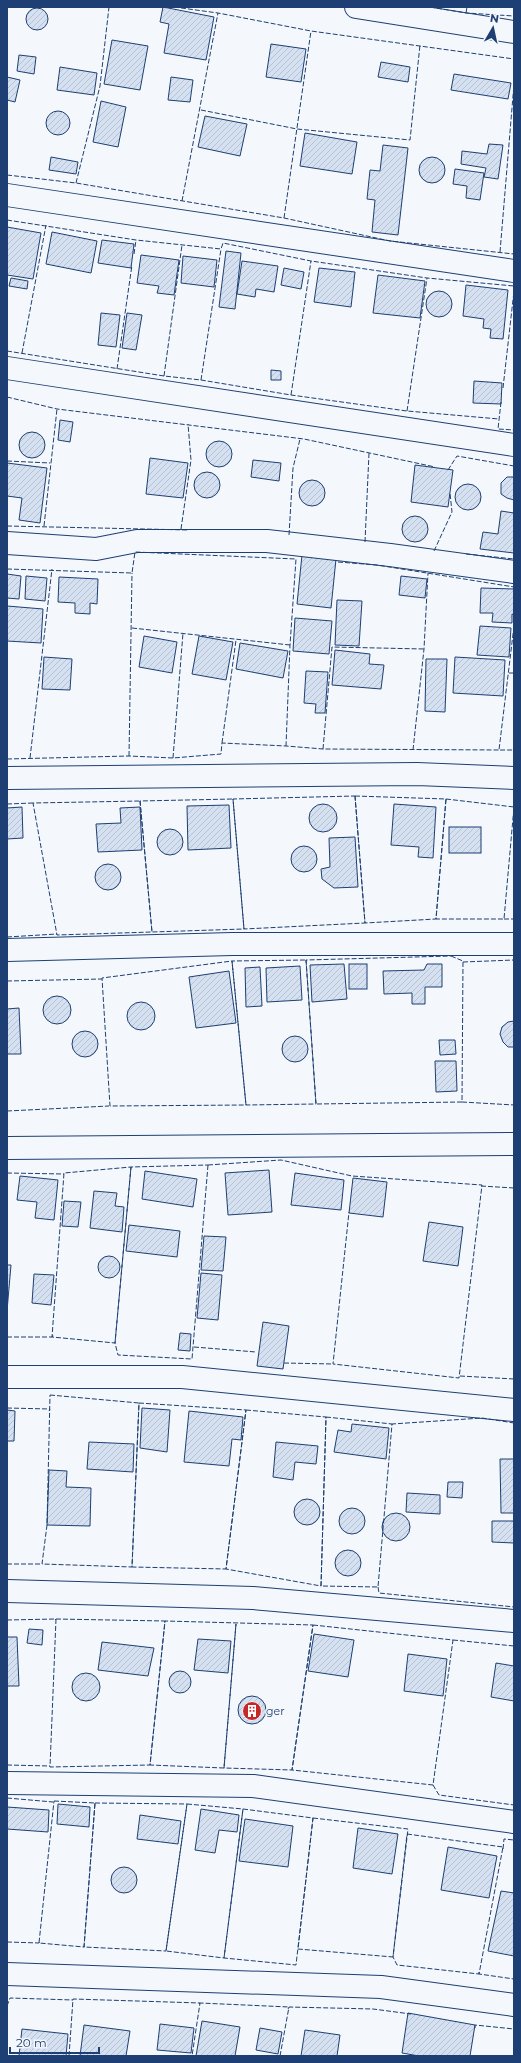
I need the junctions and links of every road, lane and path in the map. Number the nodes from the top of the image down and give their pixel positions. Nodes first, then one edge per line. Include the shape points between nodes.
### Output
1 (356, 7) edge
2 (514, 32) edge
3 (7, 195) edge
4 (514, 271) edge
5 (7, 368) edge
6 (514, 445) edge
7 (7, 543) edge
8 (514, 572) edge
9 (7, 778) edge
10 (514, 778) edge
11 (514, 944) edge
12 (7, 950) edge
13 (514, 1144) edge
14 (7, 1148) edge
15 (7, 1377) edge
16 (514, 1410) edge
17 (7, 1591) edge
18 (514, 1621) edge
19 (7, 1783) edge
20 (514, 1822) edge
21 (7, 1974) edge
22 (514, 2006) edge

1 - 2 street
3 - 4 street
5 - 6 street
7 - 8 street via 96,550 137,541 267,541
9 - 10 street via 418,774
11 - 12 street via 232,944
13 - 14 street
15 - 16 street via 182,1377
17 - 18 street via 253,1598
19 - 20 street via 253,1786
21 - 22 street via 381,1987

